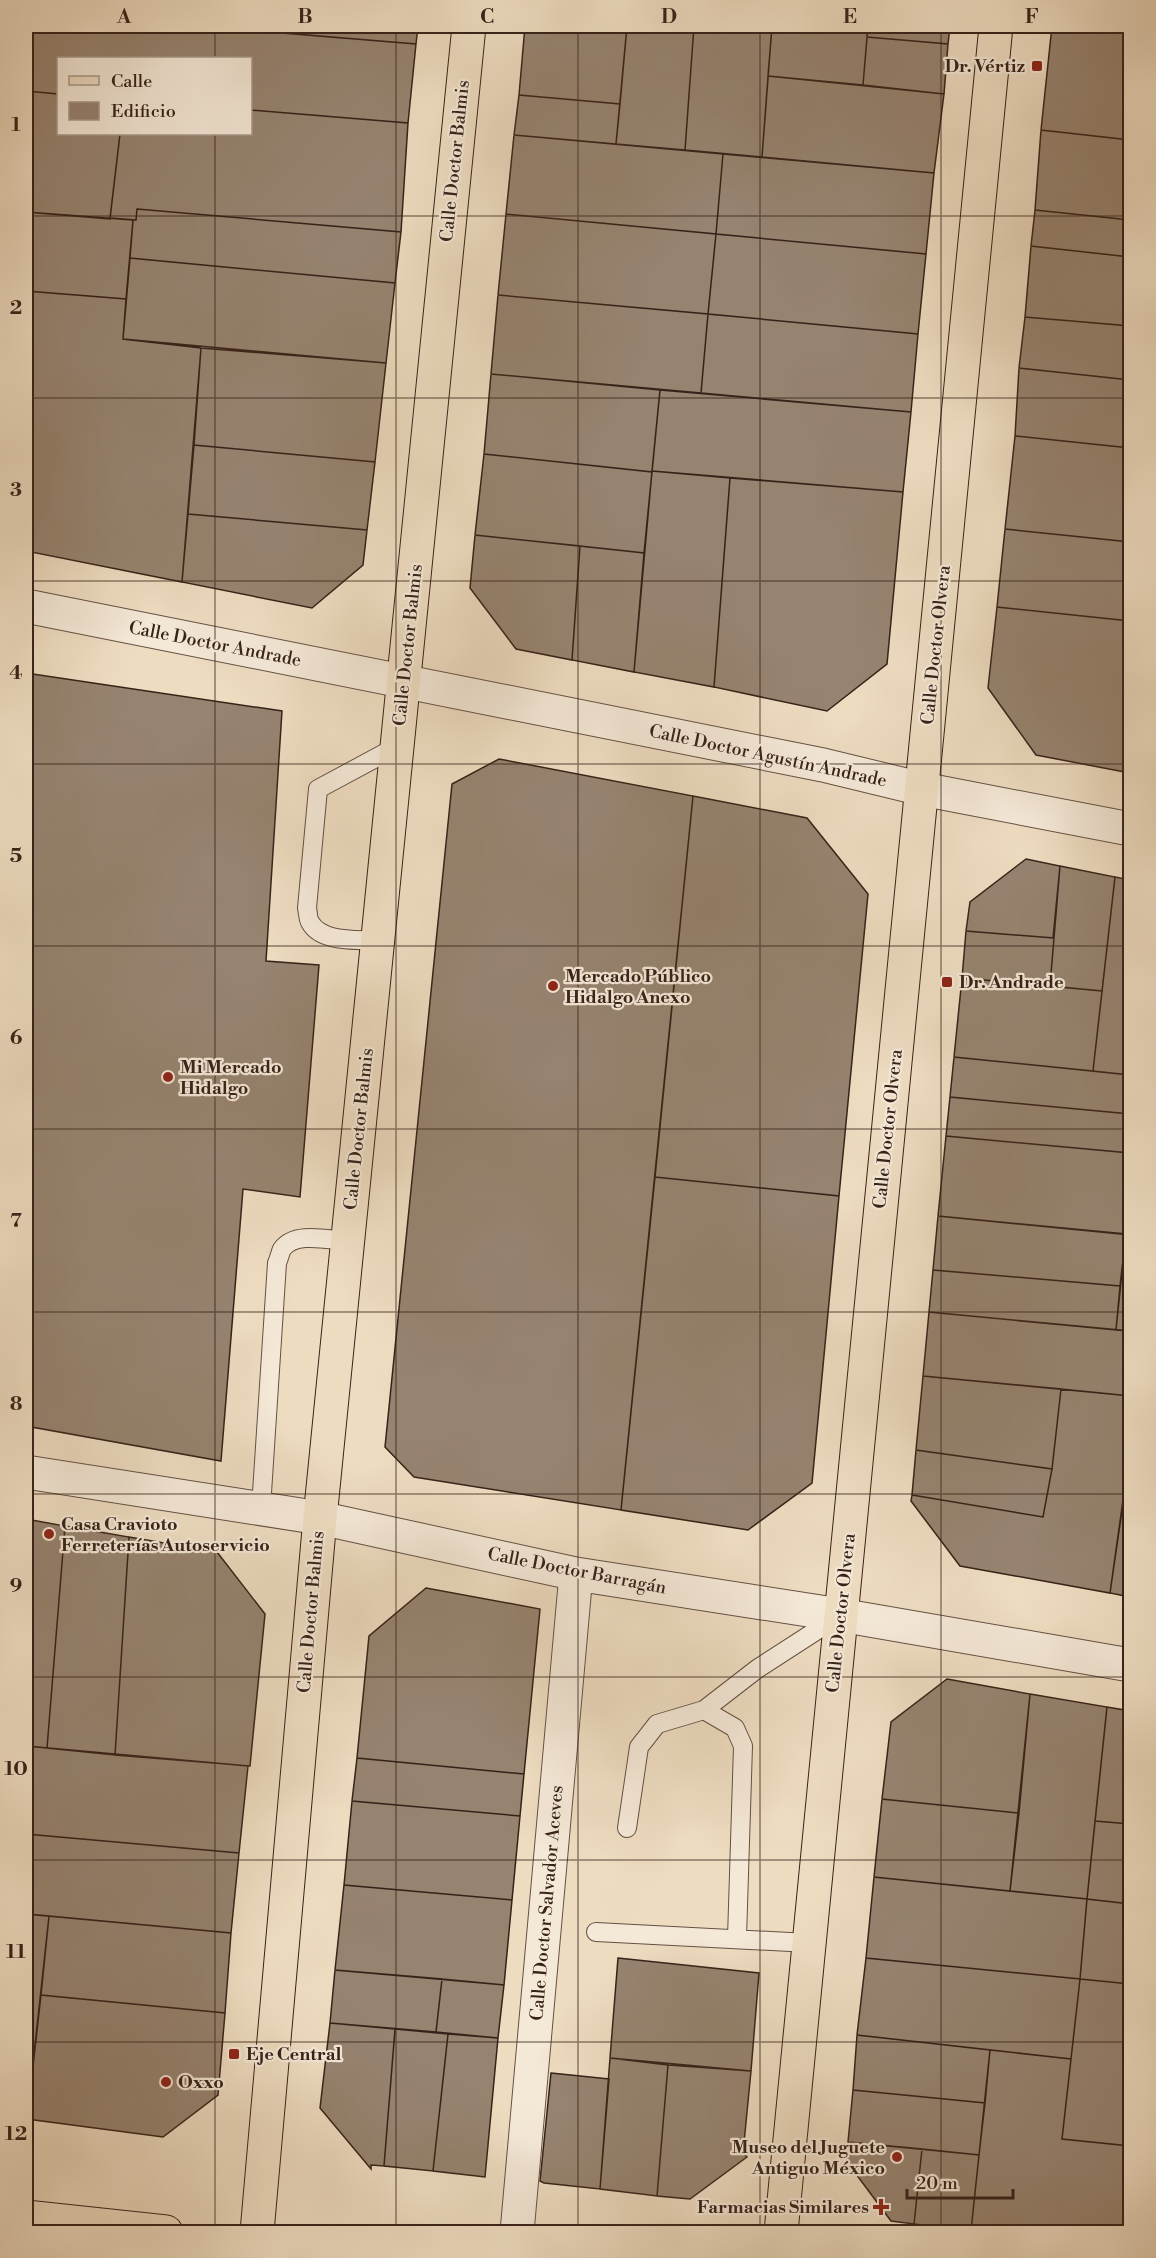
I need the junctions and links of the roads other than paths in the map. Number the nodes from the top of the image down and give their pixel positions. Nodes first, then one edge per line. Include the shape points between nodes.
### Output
1 (469, 26) edge
2 (996, 26) edge
3 (26, 606) edge
4 (404, 683) junction
5 (398, 746) junction
6 (922, 789) junction
7 (1131, 829) edge
8 (378, 941) junction
9 (347, 1241) junction
10 (26, 1472) edge
11 (261, 1508) junction
12 (320, 1518) junction
13 (576, 1574) junction
14 (840, 1615) junction
15 (1131, 1665) edge
16 (704, 1710) junction
17 (627, 1828) dead end
18 (596, 1932) dead end
19 (737, 1938) junction
20 (809, 1942) junction
21 (26, 2217) edge
22 (166, 2232) edge
23 (257, 2232) edge
24 (517, 2232) edge
25 (781, 2232) edge

1 - 4 main road, Calle Doctor Balmis
2 - 6 main road, Calle Doctor Olvera
3 - 4 street, Calle Doctor Andrade
4 - 5 main road, Calle Doctor Balmis
4 - 6 street, Calle Doctor Agustín Andrade via 823,765
5 - 8 main road, Calle Doctor Balmis
5 - 8 lane via 318,789 309,922 319,933 332,937
6 - 7 street, Calle Doctor Agustín Andrade
6 - 14 main road, Calle Doctor Olvera
8 - 9 main road, Calle Doctor Balmis
9 - 11 lane via 292,1240 277,1263
9 - 12 main road, Calle Doctor Balmis
10 - 11 street, Calle Doctor Barragán
11 - 12 street, Calle Doctor Barragán
12 - 13 street, Calle Doctor Barragán
12 - 23 main road, Calle Doctor Balmis
13 - 14 street, Calle Doctor Barragán
13 - 24 street, Calle Doctor Salvador Aceves
14 - 15 street, Calle Doctor Barragán
14 - 16 lane via 757,1669
14 - 20 main road, Calle Doctor Olvera
16 - 17 lane via 657,1724 639,1747
16 - 19 lane via 735,1728 743,1746
18 - 19 lane
19 - 20 lane
20 - 25 main road, Calle Doctor Olvera
21 - 22 main road

